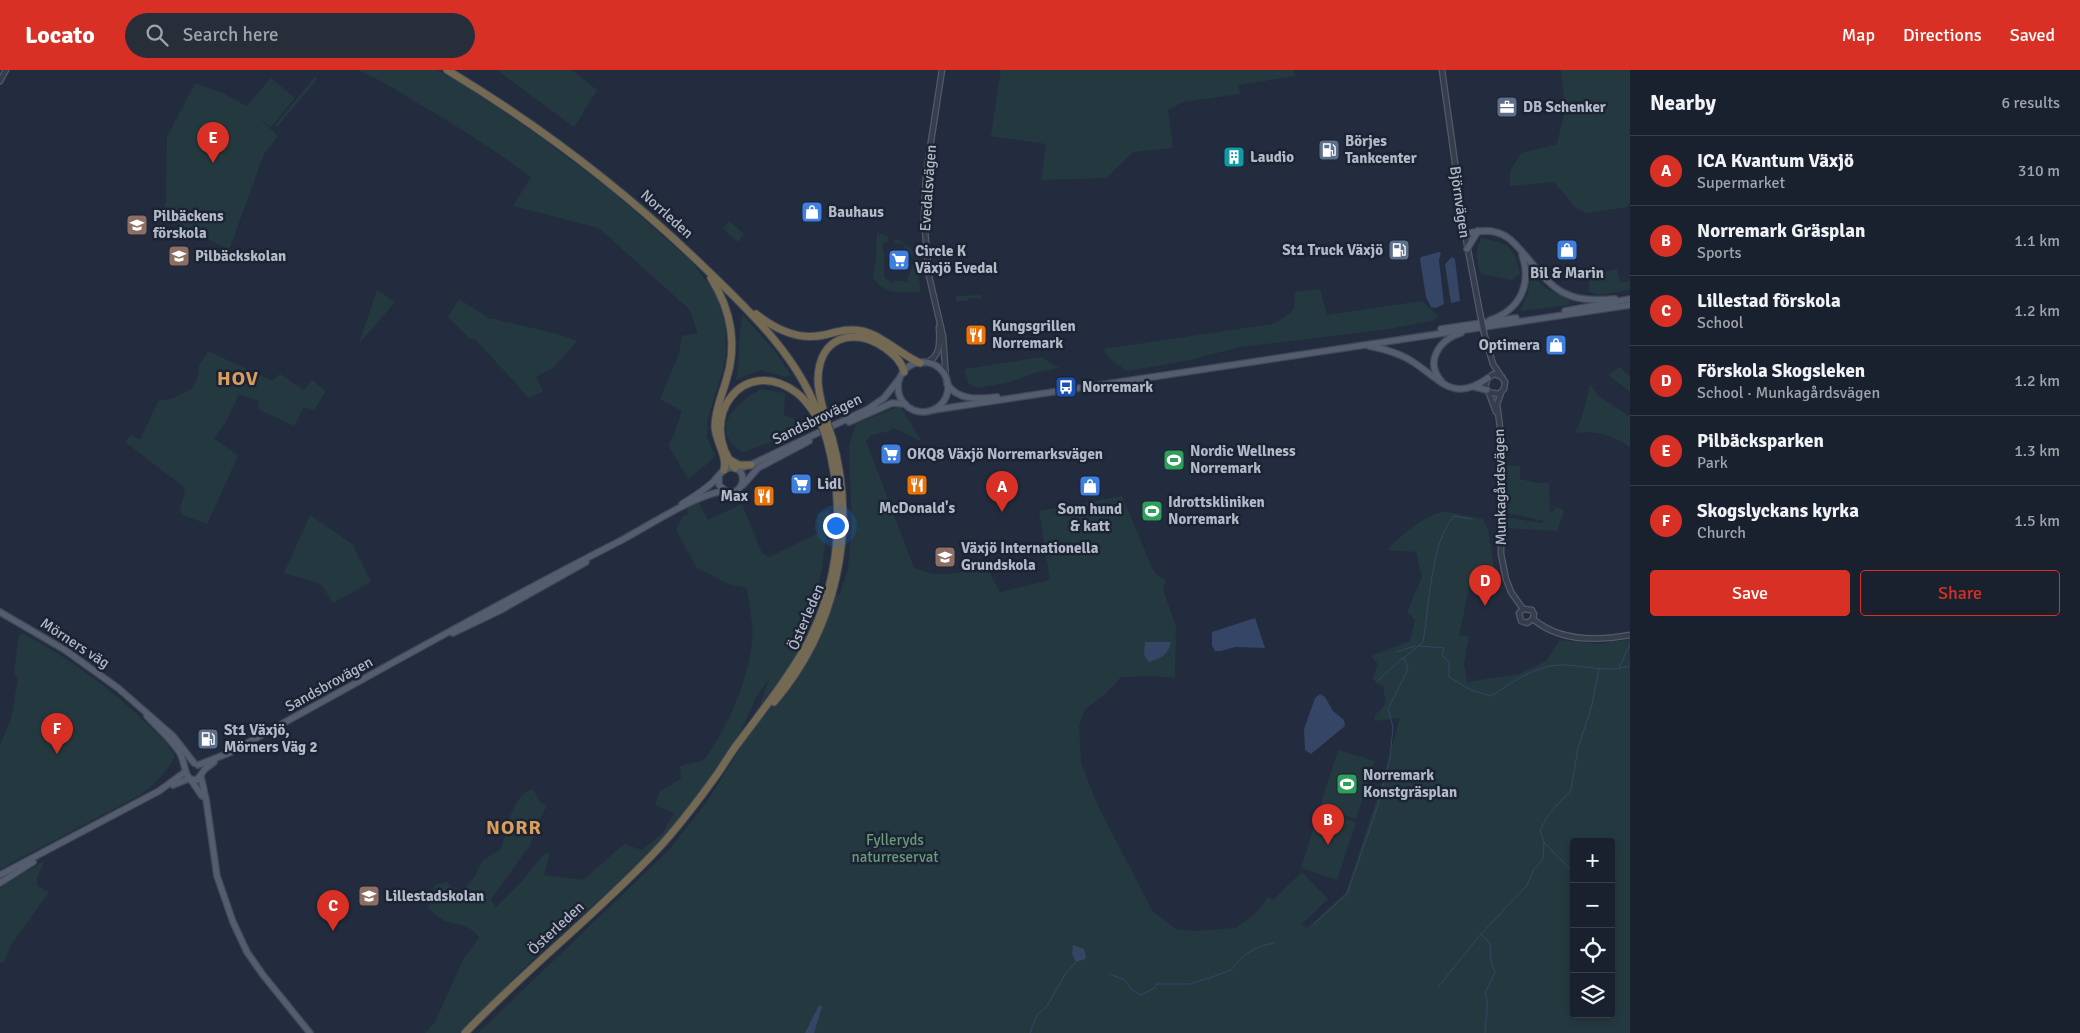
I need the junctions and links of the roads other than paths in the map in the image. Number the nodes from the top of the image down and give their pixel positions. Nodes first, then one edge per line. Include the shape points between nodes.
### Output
1 (6, 70) edge
2 (447, 70) edge
3 (454, 70) edge
4 (942, 70) edge
5 (1442, 70) edge
6 (0, 81) edge
7 (1478, 232) junction
8 (1465, 234) junction
9 (1519, 248) junction
10 (1467, 249) junction
11 (701, 264) junction
12 (1630, 298) edge
13 (1630, 305) edge
14 (936, 306) junction
15 (755, 313) junction
16 (1478, 326) junction
17 (1364, 346) junction
18 (922, 363) junction
19 (1493, 364) junction
20 (904, 372) junction
21 (1489, 377) junction
22 (1502, 377) junction
23 (899, 379) junction
24 (947, 382) junction
25 (1445, 386) junction
26 (1473, 387) junction
27 (1488, 391) junction
28 (1501, 393) junction
29 (905, 404) junction
30 (933, 410) junction
31 (1499, 419) junction
32 (823, 420) junction
33 (728, 458) junction
34 (751, 465) junction
35 (736, 469) junction
36 (721, 473) junction
37 (742, 485) junction
38 (726, 491) junction
39 (665, 516) junction
40 (1523, 608) junction
41 (0, 612) edge
42 (1533, 619) junction
43 (1630, 635) edge
44 (132, 700) junction
45 (229, 753) junction
46 (196, 764) junction
47 (185, 771) junction
48 (201, 775) junction
49 (190, 780) junction
50 (159, 791) junction
51 (208, 808) junction
52 (71, 838) junction
53 (0, 875) edge
54 (0, 883) edge
55 (310, 1033) edge
56 (465, 1033) edge

1 - 6 street
2 - 11 highway, Norrleden via 502,103 566,148 636,204
3 - 15 highway, Norrleden via 550,132 613,181 681,239
4 - 14 street, Evedalsvägen via 924,204 925,241
5 - 8 street, Björnvägen
7 - 8 main road
7 - 9 main road via 1490,230 1501,234
7 - 10 main road
8 - 10 street, Björnvägen
9 - 12 main road via 1544,278 1572,297 1588,301
9 - 16 main road via 1526,274 1521,296 1506,313
10 - 19 street, Björnvägen, bridge
11 - 32 highway, Norrleden via 777,343 796,368
11 - 36 highway via 724,300 733,337 730,366 716,412 716,438 725,461
12 - 16 main road
13 - 16 main road
14 - 18 street, Evedalsvägen via 938,351 932,360
14 - 24 street, Evedalsvägen via 943,336
15 - 18 highway via 795,336 816,336 845,330 866,332
15 - 32 highway, Norrleden via 798,367
16 - 17 main road
16 - 24 main road via 993,398 960,396 952,392
16 - 25 main road via 1449,338 1437,350 1435,371
17 - 25 main road via 1402,356
17 - 30 main road
18 - 20 main road
18 - 24 main road via 939,369
19 - 21 street
19 - 22 street
20 - 23 main road
20 - 32 highway via 897,357 871,340 852,336 836,341 825,356 818,379
21 - 22 street via 1496,374
21 - 26 main road
21 - 27 street via 1485,384
22 - 28 street via 1506,385
23 - 29 main road via 899,395
23 - 34 main road, Sandsbrovägen via 884,398 868,409
24 - 30 main road via 945,397
25 - 26 main road via 1459,390
26 - 27 main road
27 - 28 street via 1494,395
27 - 31 street, Munkagårdsvägen
28 - 31 street, Munkagårdsvägen via 1497,404
29 - 30 main road via 916,411
29 - 37 main road, Sandsbrovägen via 888,405 812,439 758,468
31 - 40 street, Munkagårdsvägen via 1501,554 1506,580
32 - 33 highway via 803,398 787,387 773,382 750,384 734,393 720,417 720,432
32 - 56 highway, Österleden, bridge via 841,476 843,526 838,572 828,607 810,648 789,683 730,761 655,852
33 - 34 highway via 739,465
33 - 35 highway
34 - 35 main road, Sandsbrovägen
35 - 36 main road
35 - 37 main road via 743,476
36 - 38 main road via 719,485
36 - 39 main road, Sandsbrovägen via 708,487
37 - 38 main road via 735,492
38 - 39 main road, Sandsbrovägen via 709,494
39 - 45 main road, Sandsbrovägen via 512,604 442,637
40 - 42 street via 1532,610
40 - 42 street via 1519,613 1521,621 1527,623
41 - 44 main road, Mörners väg via 81,660
42 - 43 street via 1554,632 1578,638
44 - 46 main road, Mörners väg via 173,736
44 - 47 main road, Mörners väg via 175,746
45 - 46 main road, Sandsbrovägen
45 - 48 main road, Sandsbrovägen
46 - 47 main road via 189,765
46 - 48 main road
47 - 49 main road
47 - 50 main road
48 - 49 main road via 197,780
48 - 51 main road
49 - 50 main road
49 - 51 main road
50 - 52 main road
51 - 55 main road via 216,870 233,922 262,975
52 - 53 main road
52 - 54 main road

